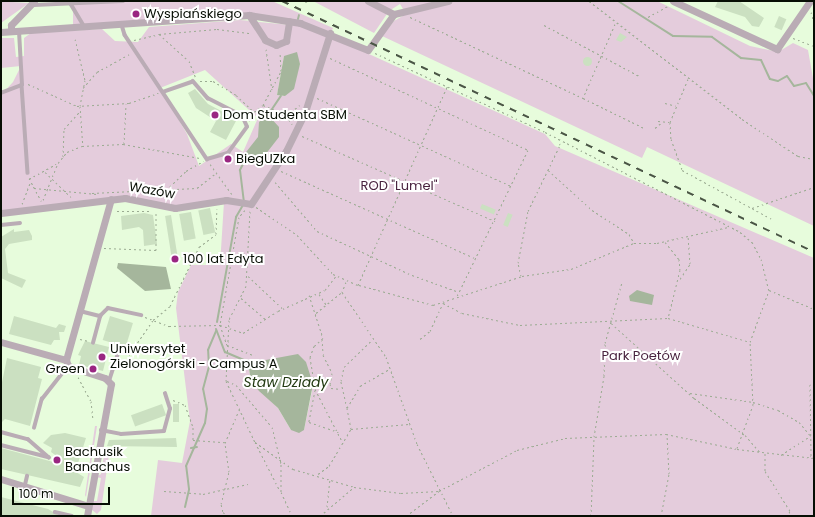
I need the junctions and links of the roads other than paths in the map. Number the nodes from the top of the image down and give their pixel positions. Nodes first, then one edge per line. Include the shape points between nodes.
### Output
1 (123, 1) edge
2 (368, 1) edge
3 (448, 1) edge
4 (673, 1) edge
5 (810, 2) edge
6 (34, 3) edge
7 (71, 4) junction
8 (396, 13) junction
9 (249, 15) junction
10 (289, 21) junction
11 (122, 25) junction
12 (85, 27) junction
13 (19, 31) junction
14 (1, 32) edge
15 (11, 32) junction
16 (330, 33) junction
17 (22, 85) junction
18 (164, 92) junction
19 (1, 93) edge
20 (28, 174) road end
21 (111, 199) junction
22 (1, 213) edge
23 (20, 223) dead end
24 (1, 225) edge
25 (79, 310) junction
26 (141, 315) road end
27 (100, 316) junction
28 (1, 342) edge
29 (93, 343) dead end
30 (118, 353) dead end
31 (67, 363) junction
32 (109, 381) junction
33 (165, 394) dead end
34 (34, 428) dead end
35 (100, 430) junction
36 (1, 432) edge
37 (2, 446) edge
38 (27, 476) dead end
39 (1, 479) edge
40 (25, 486) junction
41 (88, 506) junction
42 (55, 512) dead end
43 (72, 516) edge
44 (87, 516) edge

1 - 7 lane
2 - 8 street
3 - 8 street
4 - 5 street via 777,49 789,36
6 - 7 lane
6 - 15 street via 11,24
7 - 12 lane
8 - 16 street via 368,50
9 - 10 street
9 - 10 street via 266,41 280,46 288,36
9 - 11 street
10 - 16 street
11 - 12 street
11 - 18 lane
12 - 13 street
13 - 15 street
13 - 17 lane
14 - 15 street
16 - 21 street, Wazów via 299,130 277,171 248,205 238,201 216,201 184,208 155,202
17 - 19 lane
17 - 20 lane
18 - 18 lane via 207,159 228,153 247,127 242,116 208,99 195,82
21 - 22 street, Wazów
21 - 25 street
23 - 24 lane
25 - 27 lane
25 - 31 street
26 - 27 lane via 108,308
27 - 29 lane
28 - 31 street
30 - 32 lane
31 - 32 street
31 - 34 lane via 42,399
32 - 35 street
33 - 35 lane via 169,420 164,431 121,434
35 - 41 street
36 - 37 lane via 28,439 49,457
38 - 40 lane
39 - 40 street
40 - 41 street
41 - 44 street
42 - 43 lane

